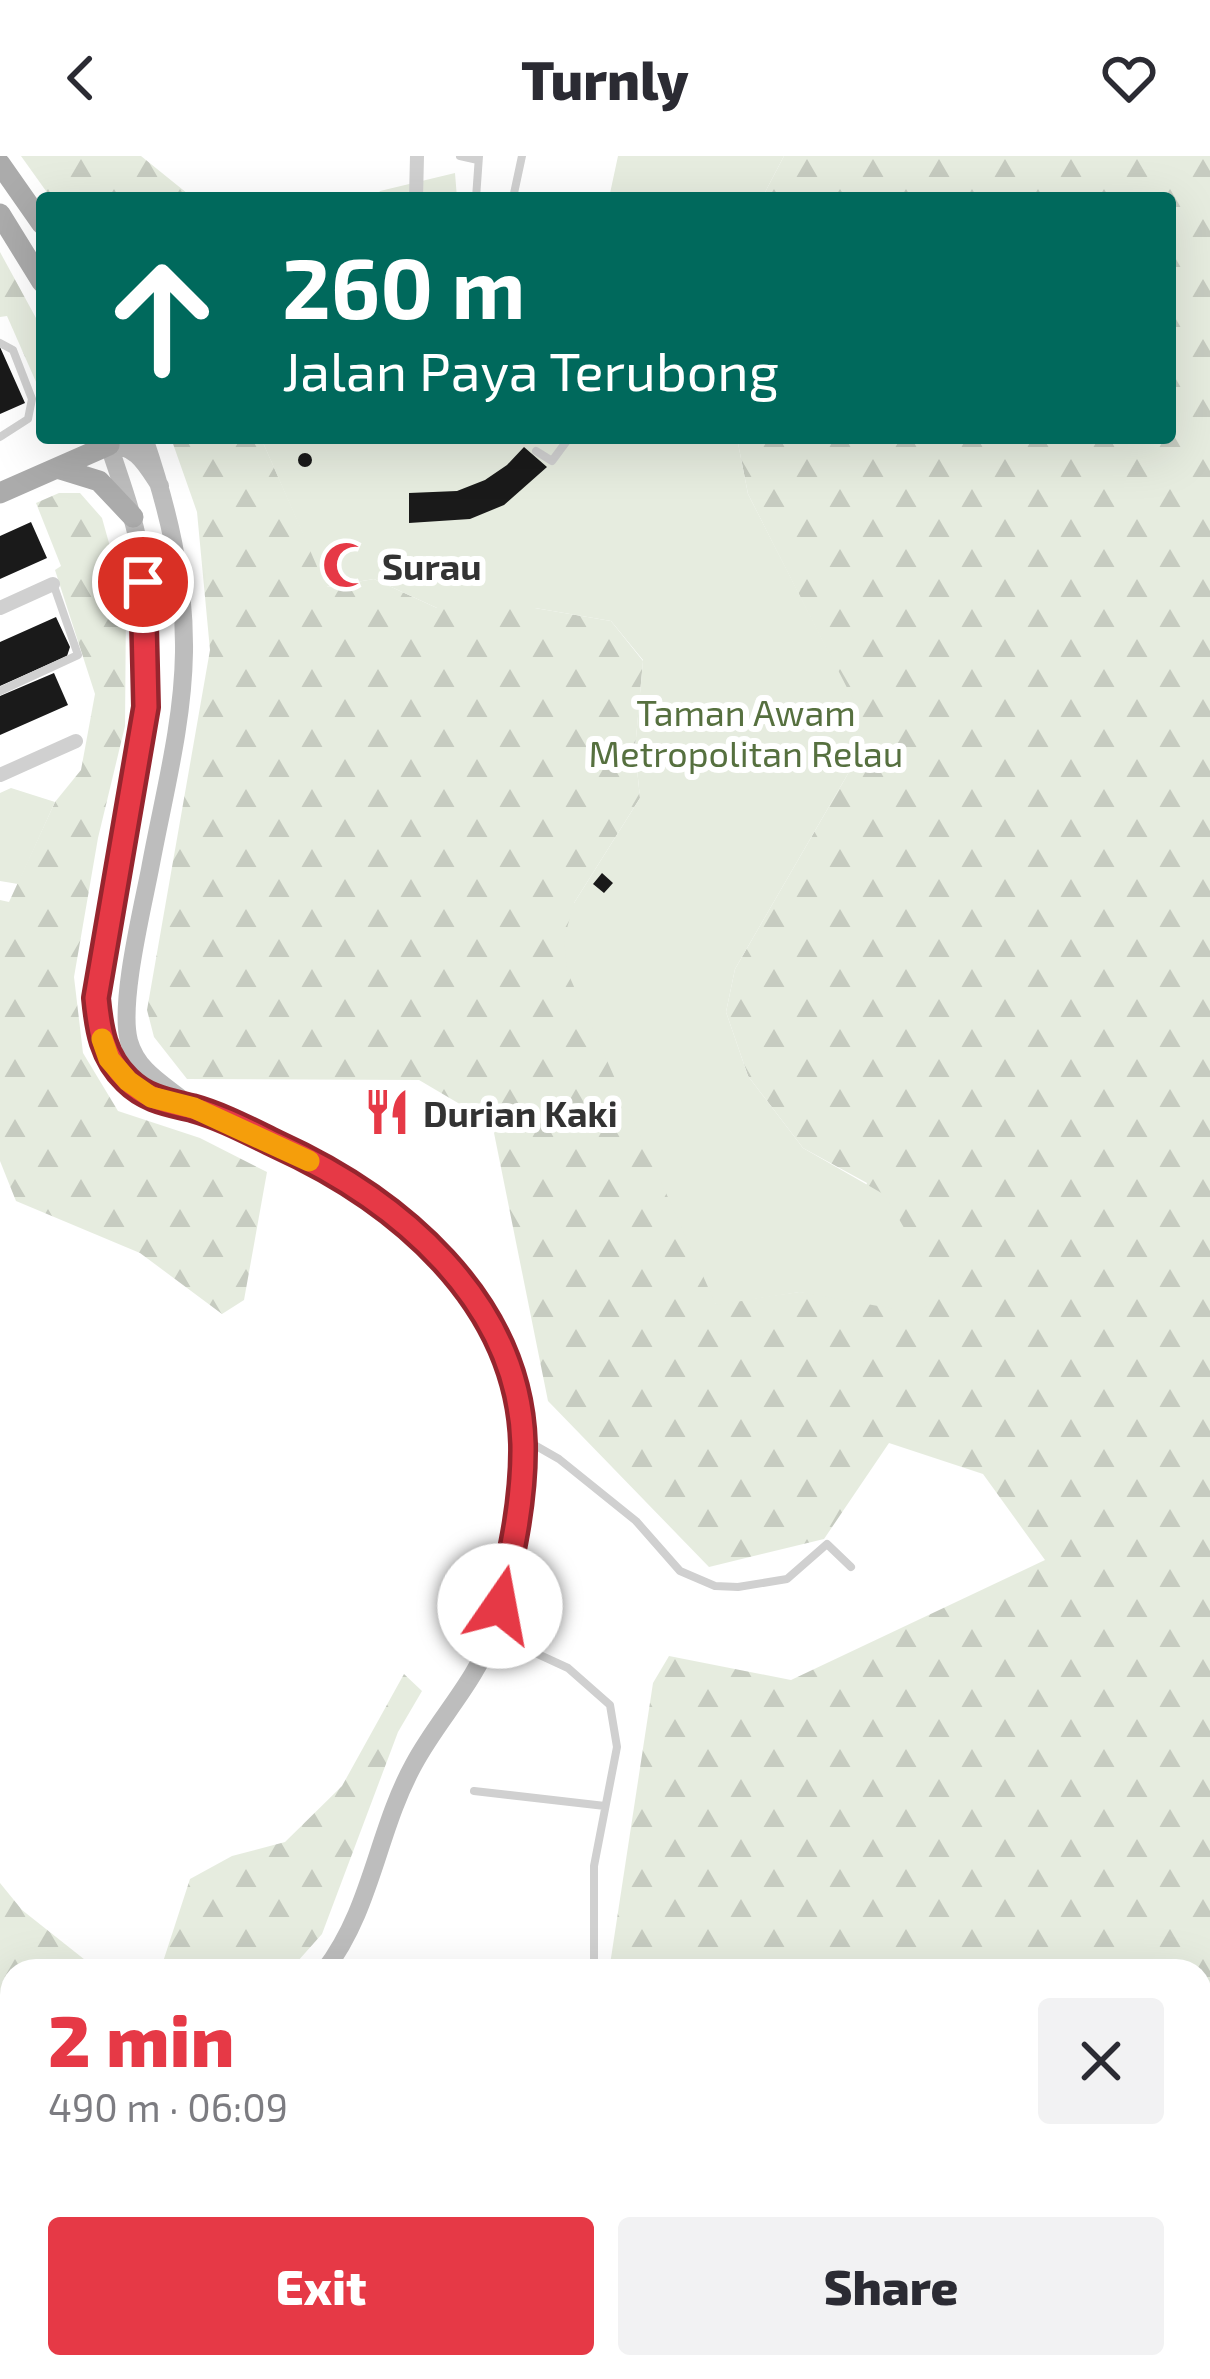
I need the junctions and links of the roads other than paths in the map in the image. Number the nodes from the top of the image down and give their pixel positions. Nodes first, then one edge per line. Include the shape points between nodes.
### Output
1 (417, 156) edge
2 (460, 156) edge
3 (522, 156) edge
4 (478, 158) edge
5 (0, 164) edge
6 (416, 192) edge
7 (476, 192) edge
8 (514, 192) edge
9 (0, 214) edge
10 (36, 215) edge
11 (36, 272) edge
12 (0, 344) edge
13 (0, 437) edge
14 (71, 444) edge
15 (102, 444) edge
16 (111, 444) edge
17 (121, 444) edge
18 (146, 444) edge
19 (565, 444) edge
20 (536, 451) dead end
21 (57, 468) junction
22 (160, 486) junction
23 (0, 493) edge
24 (133, 517) junction
25 (53, 584) joint
26 (0, 608) edge
27 (0, 691) edge
28 (76, 741) dead end
29 (0, 775) edge
30 (194, 1108) junction
31 (523, 1438) junction
32 (851, 1567) dead end
33 (493, 1633) junction
34 (474, 1791) dead end
35 (605, 1806) junction
36 (332, 1959) edge
37 (594, 1959) edge

1 - 6 street
2 - 4 lane
3 - 8 lane
4 - 7 lane
5 - 10 main road
9 - 11 main road
12 - 13 lane via 13,350 32,399 28,419
14 - 21 main road
15 - 21 main road
16 - 24 main road
17 - 22 main road
18 - 22 main road
19 - 20 lane via 552,461
21 - 23 main road
21 - 24 main road via 99,481
22 - 30 main road via 176,548 184,658 127,1035 152,1079
24 - 30 main road via 146,707 96,998 99,1031 128,1081 168,1105
25 - 26 street
25 - 27 lane via 78,655
28 - 29 street
30 - 31 main road via 293,1151 419,1234 457,1273 500,1345
31 - 32 lane via 636,1520 698,1580 738,1587 787,1580 827,1544
31 - 33 main road via 518,1518
33 - 35 lane via 568,1668 610,1705 617,1748
33 - 36 main road via 396,1799 352,1930
34 - 35 lane
35 - 37 lane via 594,1866

